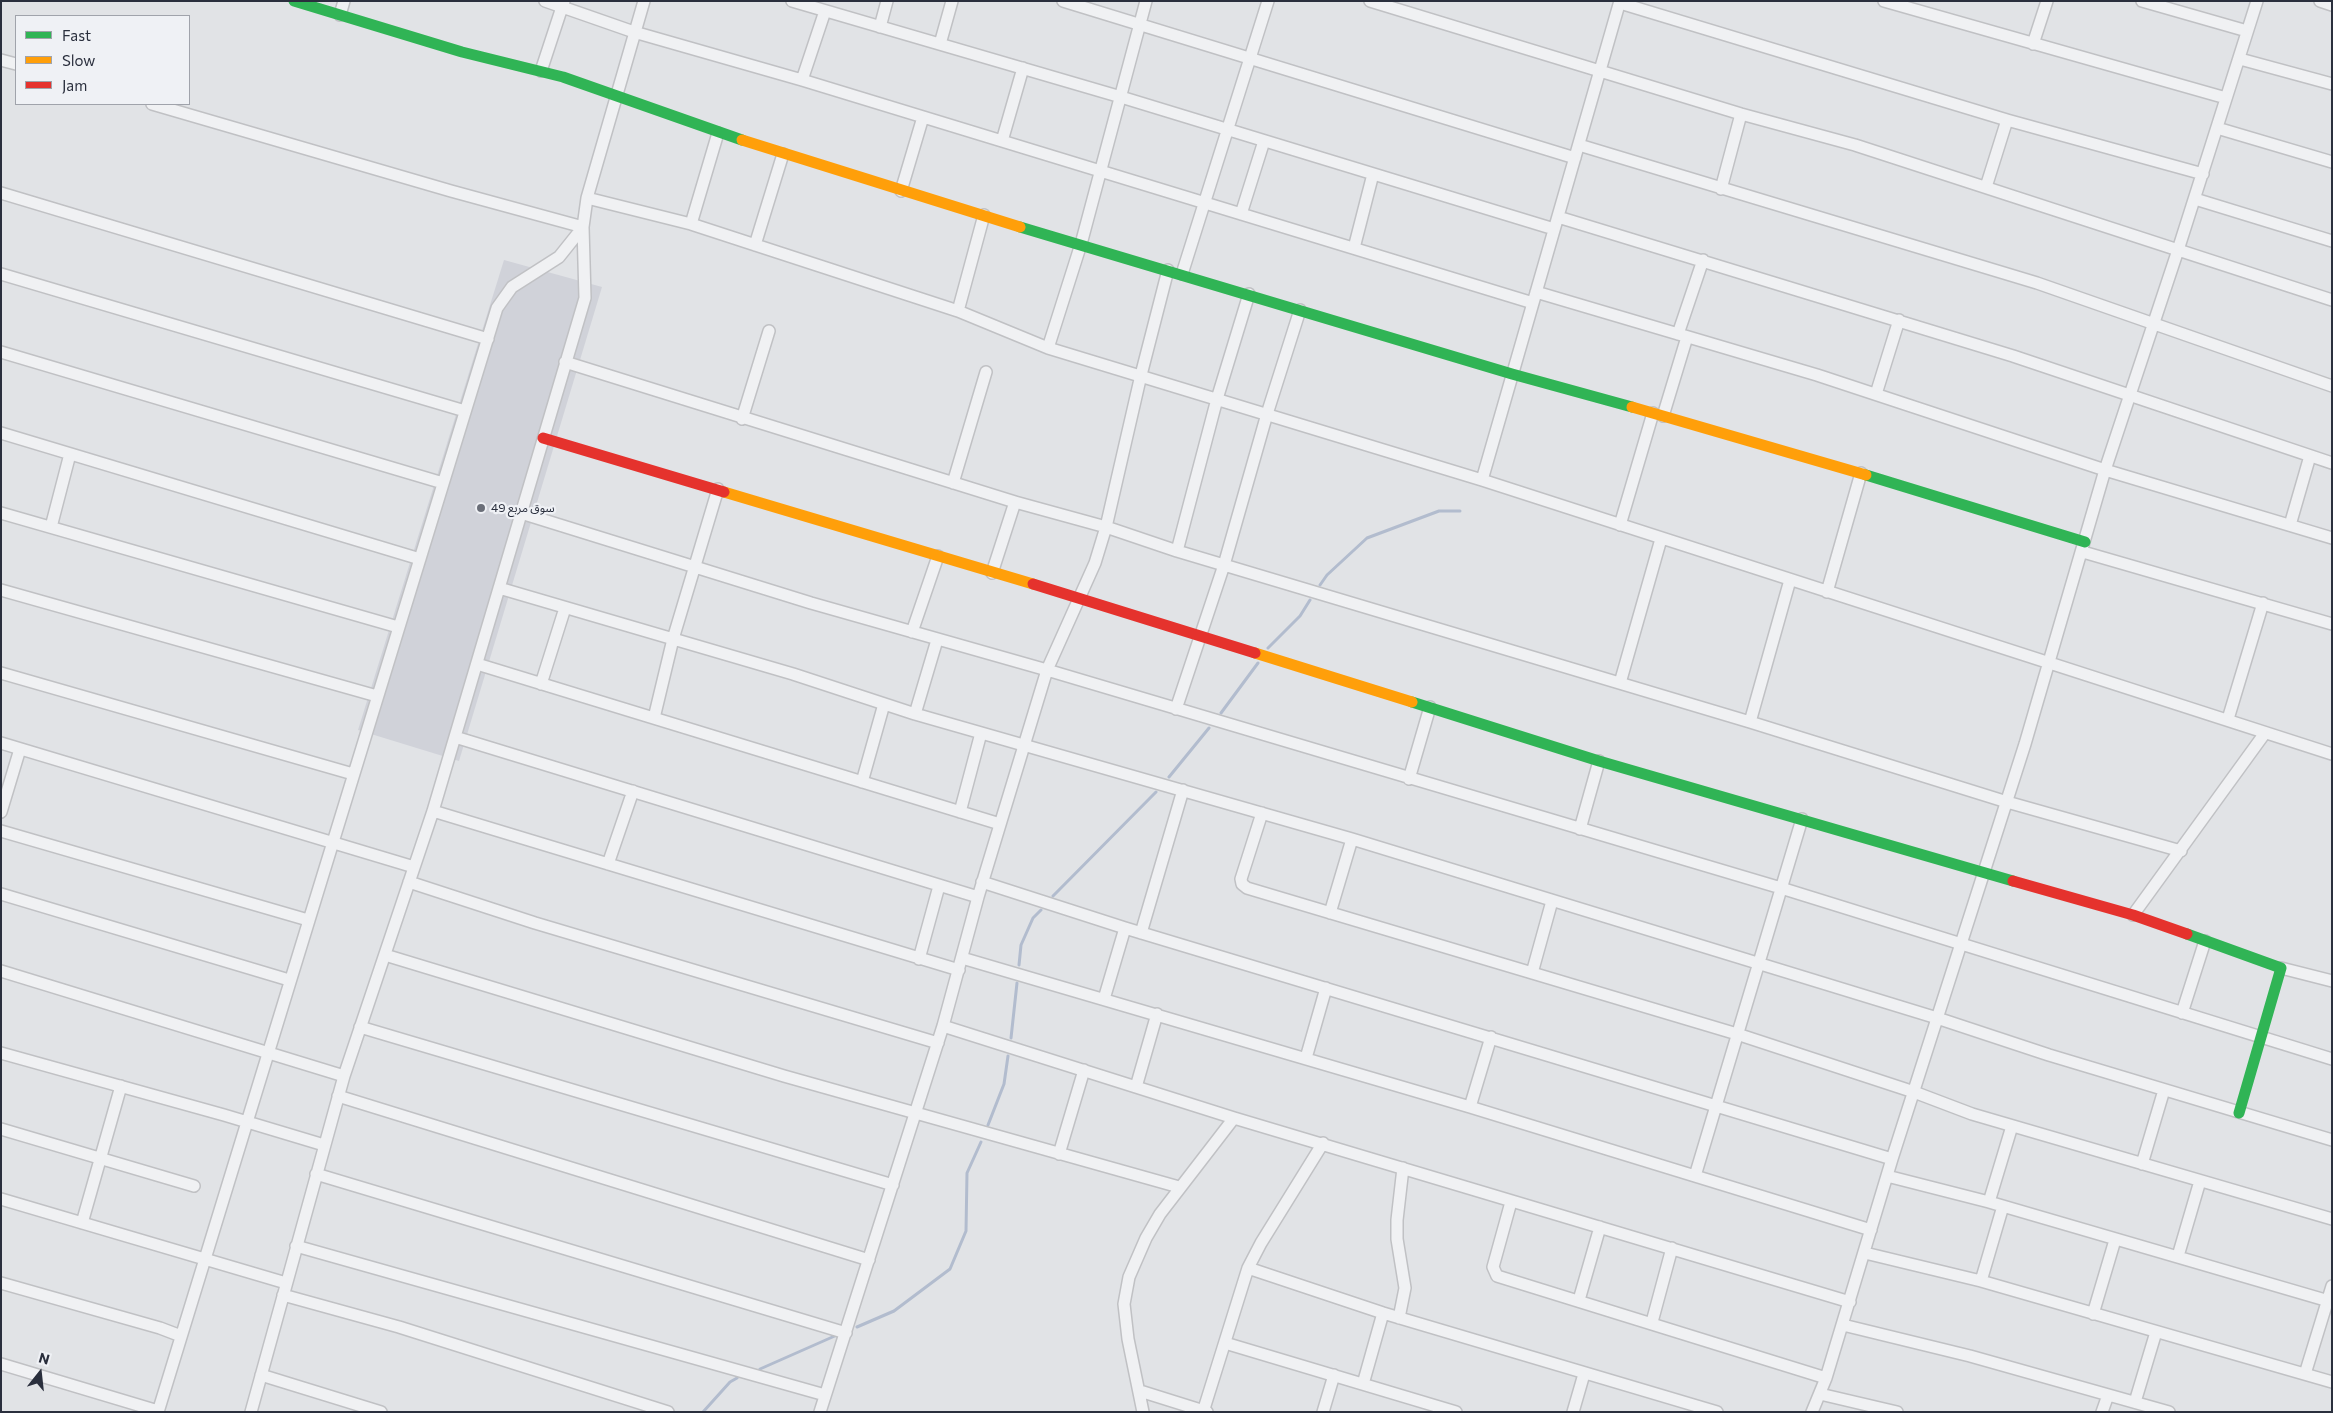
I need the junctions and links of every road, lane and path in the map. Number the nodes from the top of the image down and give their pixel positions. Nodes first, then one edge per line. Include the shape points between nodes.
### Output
1 (294, 1) edge
2 (344, 1) edge
3 (545, 1) edge
4 (644, 1) edge
5 (792, 1) edge
6 (887, 1) edge
7 (952, 1) edge
8 (1063, 1) edge
9 (1146, 1) edge
10 (1268, 1) edge
11 (1370, 1) edge
12 (1884, 1) edge
13 (2047, 1) edge
14 (2142, 1) edge
15 (2257, 1) edge
16 (2320, 1) edge
17 (1620, 2) edge
18 (563, 4) edge
19 (1090, 5) edge
20 (2332, 5) edge
21 (825, 11) junction
22 (340, 15) junction
23 (1140, 24) junction
24 (880, 27) junction
25 (2247, 31) junction
26 (634, 32) junction
27 (940, 44) junction
28 (2033, 44) junction
29 (1251, 58) junction
30 (2240, 58) junction
31 (1, 60) edge
32 (15, 64) edge
33 (1022, 68) junction
34 (1600, 70) junction
35 (541, 71) junction
36 (802, 80) junction
37 (2332, 84) edge
38 (618, 96) junction
39 (1121, 97) junction
40 (2226, 98) junction
41 (155, 105) edge
42 (1741, 114) junction
43 (923, 117) junction
44 (2007, 120) junction
45 (2217, 128) junction
46 (1228, 130) junction
47 (718, 134) junction
48 (1002, 141) junction
49 (1264, 141) junction
50 (1579, 145) junction
51 (782, 154) junction
52 (1575, 158) junction
53 (2332, 162) edge
54 (1101, 171) junction
55 (1373, 174) junction
56 (2203, 174) junction
57 (1986, 188) junction
58 (1721, 189) junction
59 (901, 191) junction
60 (1, 193) edge
61 (587, 198) junction
62 (2195, 199) junction
63 (1204, 202) junction
64 (1241, 214) junction
65 (984, 215) junction
66 (1558, 217) junction
67 (691, 224) junction
68 (583, 227) junction
69 (1554, 229) junction
70 (2332, 241) edge
71 (1081, 244) junction
72 (755, 245) junction
73 (1354, 248) junction
74 (2178, 250) junction
75 (1703, 260) junction
76 (1168, 270) junction
77 (1, 274) edge
78 (1182, 274) junction
79 (1249, 294) junction
80 (1535, 298) junction
81 (2332, 300) edge
82 (1300, 310) junction
83 (958, 311) junction
84 (1899, 320) junction
85 (2154, 324) junction
86 (769, 331) dead end
87 (1683, 336) junction
88 (488, 339) junction
89 (1048, 348) junction
90 (1, 352) edge
91 (566, 362) junction
92 (986, 372) dead end
93 (1512, 374) junction
94 (1141, 375) junction
95 (2331, 384) edge
96 (1876, 394) junction
97 (2130, 396) junction
98 (1217, 399) junction
99 (465, 411) junction
100 (1267, 414) junction
101 (1658, 414) junction
102 (742, 419) junction
103 (1, 433) edge
104 (543, 438) junction
105 (70, 454) junction
106 (2310, 456) junction
107 (2332, 463) edge
108 (2105, 470) junction
109 (1861, 473) junction
110 (1482, 480) junction
111 (443, 483) junction
112 (953, 483) junction
113 (718, 489) junction
114 (1015, 502) junction
115 (1, 513) edge
116 (521, 513) junction
117 (1620, 525) junction
118 (2290, 525) junction
119 (51, 527) junction
120 (1106, 527) junction
121 (1661, 538) junction
122 (2332, 538) edge
123 (2084, 547) junction
124 (1178, 551) junction
125 (938, 556) junction
126 (420, 559) junction
127 (1224, 565) junction
128 (696, 566) junction
129 (992, 573) junction
130 (1790, 580) junction
131 (499, 588) junction
132 (1, 590) edge
133 (1827, 592) junction
134 (1079, 598) junction
135 (2263, 603) junction
136 (564, 608) junction
137 (2332, 624) edge
138 (398, 627) junction
139 (912, 632) junction
140 (1199, 635) junction
141 (673, 639) junction
142 (937, 640) junction
143 (2051, 662) junction
144 (477, 664) junction
145 (1047, 670) junction
146 (1, 673) edge
147 (1620, 683) junction
148 (541, 684) junction
149 (377, 696) junction
150 (884, 704) junction
151 (1430, 707) junction
152 (1176, 708) junction
153 (915, 714) junction
154 (654, 718) junction
155 (2228, 719) junction
156 (1750, 722) junction
157 (982, 733) junction
158 (2265, 733) junction
159 (455, 737) junction
160 (1, 743) edge
161 (1025, 745) junction
162 (20, 749) junction
163 (2332, 754) edge
164 (1599, 761) junction
165 (353, 774) junction
166 (1409, 779) junction
167 (862, 782) junction
168 (1183, 790) junction
169 (633, 791) junction
170 (2007, 802) junction
171 (433, 811) junction
172 (1, 812) edge
173 (960, 812) junction
174 (1262, 813) junction
175 (1802, 819) junction
176 (1000, 824) junction
177 (1580, 829) junction
178 (1, 831) edge
179 (1352, 840) junction
180 (332, 842) junction
181 (2181, 851) junction
182 (608, 864) junction
183 (414, 867) junction
184 (1984, 871) junction
185 (409, 882) junction
186 (982, 882) junction
187 (940, 886) junction
188 (1781, 888) junction
189 (1, 894) edge
190 (978, 897) junction
191 (1552, 901) junction
192 (1330, 912) junction
193 (2133, 915) junction
194 (308, 920) junction
195 (1125, 928) junction
196 (1141, 933) junction
197 (2205, 941) junction
198 (1961, 945) junction
199 (385, 955) junction
200 (962, 958) junction
201 (919, 959) junction
202 (1758, 964) junction
203 (2281, 968) junction
204 (959, 970) junction
205 (1, 971) edge
206 (1532, 973) junction
207 (289, 980) junction
208 (2332, 981) edge
209 (1326, 988) junction
210 (1104, 999) junction
211 (2182, 1013) junction
212 (1157, 1014) junction
213 (1937, 1018) junction
214 (943, 1026) junction
215 (360, 1027) junction
216 (1737, 1034) junction
217 (1491, 1037) junction
218 (2261, 1037) junction
219 (938, 1043) junction
220 (267, 1052) junction
221 (1, 1053) edge
222 (1306, 1058) junction
223 (2332, 1059) edge
224 (1084, 1070) junction
225 (344, 1076) junction
226 (121, 1086) junction
227 (1136, 1087) junction
228 (2164, 1090) junction
229 (1914, 1092) junction
230 (338, 1096) junction
231 (1716, 1106) junction
232 (1470, 1107) junction
233 (2239, 1112) junction
234 (915, 1114) junction
235 (1234, 1118) junction
236 (246, 1121) junction
237 (2012, 1126) junction
238 (1, 1129) edge
239 (2332, 1140) edge
240 (1323, 1143) junction
241 (324, 1145) junction
242 (1059, 1154) junction
243 (100, 1158) junction
244 (1892, 1159) junction
245 (2142, 1164) junction
246 (1403, 1168) junction
247 (316, 1174) junction
248 (1695, 1176) junction
249 (1887, 1176) junction
250 (2200, 1181) junction
251 (194, 1186) dead end
252 (893, 1186) junction
253 (1179, 1187) junction
254 (1, 1199) edge
255 (1511, 1202) junction
256 (1989, 1202) junction
257 (2003, 1206) junction
258 (2332, 1219) edge
259 (82, 1223) junction
260 (1600, 1227) junction
261 (1871, 1230) junction
262 (2115, 1240) junction
263 (296, 1246) junction
264 (1672, 1248) junction
265 (1865, 1253) junction
266 (2178, 1256) junction
267 (204, 1259) junction
268 (870, 1260) junction
269 (1248, 1268) junction
270 (1981, 1281) junction
271 (1, 1283) edge
272 (286, 1283) junction
273 (2332, 1286) edge
274 (283, 1295) junction
275 (1579, 1300) junction
276 (1850, 1302) junction
277 (2329, 1302) edge
278 (1383, 1313) junction
279 (2093, 1314) junction
280 (1399, 1318) junction
281 (1652, 1322) junction
282 (1843, 1325) junction
283 (2156, 1332) junction
284 (846, 1333) junction
285 (181, 1336) junction
286 (1225, 1343) junction
287 (1, 1364) edge
288 (261, 1374) junction
289 (1584, 1374) junction
290 (2304, 1374) junction
291 (1334, 1376) junction
292 (1826, 1378) junction
293 (2332, 1382) edge
294 (1363, 1384) junction
295 (1140, 1391) junction
296 (1820, 1394) junction
297 (825, 1395) junction
298 (2108, 1395) junction
299 (634, 1400) junction
300 (2135, 1402) junction
301 (1431, 1408) edge
302 (1205, 1411) edge
303 (158, 1412) edge
304 (251, 1412) edge
305 (381, 1412) edge
306 (630, 1412) edge
307 (668, 1412) edge
308 (820, 1412) edge
309 (1143, 1412) edge
310 (1323, 1412) edge
311 (1456, 1412) edge
312 (1573, 1412) edge
313 (1717, 1412) edge
314 (1812, 1412) edge
315 (1897, 1412) edge
316 (2102, 1412) edge
317 (2169, 1412) edge

1 - 22 street
2 - 22 street
3 - 18 street
4 - 26 street
5 - 21 street
6 - 24 street
7 - 27 street
8 - 19 street
9 - 23 street
10 - 29 street
11 - 34 street
12 - 28 street
13 - 28 street
14 - 25 street
15 - 25 street
16 - 20 street
17 - 34 street
17 - 44 street
18 - 26 street
18 - 35 street
19 - 23 street
21 - 24 street
21 - 36 street
22 - 35 street via 462,52
23 - 29 street
23 - 39 street
24 - 27 street
25 - 30 street
26 - 36 street
26 - 38 street
27 - 33 street
28 - 40 street
29 - 46 street
29 - 52 street
30 - 37 street
30 - 40 street
31 - 32 street
33 - 39 street
33 - 48 street
34 - 42 street
34 - 50 street
35 - 38 street
36 - 43 street
38 - 47 street
38 - 61 street
39 - 46 street
39 - 54 street
40 - 45 street
41 - 68 street
42 - 57 street via 1856,145
42 - 58 street
43 - 48 street
43 - 59 street
44 - 56 street
44 - 57 street
45 - 53 street
45 - 56 street
46 - 49 street
46 - 63 street
47 - 51 street
47 - 67 street
48 - 54 street
49 - 55 street
49 - 64 street
50 - 52 street
50 - 58 street
51 - 59 street
51 - 72 street
52 - 66 street
54 - 63 street
54 - 71 street
55 - 69 street
55 - 73 street
56 - 62 street
57 - 74 street
58 - 85 street via 2036,283
59 - 65 street
60 - 88 street
61 - 67 street
61 - 68 street
62 - 70 street
62 - 74 street
63 - 64 street
63 - 78 street
64 - 73 street
65 - 71 street
65 - 83 street
66 - 69 street
66 - 75 street
67 - 72 street
68 - 88 street via 559,257 512,287 497,308
68 - 91 street via 585,298
69 - 80 street
71 - 76 street
71 - 89 street
72 - 83 street
73 - 80 street
74 - 81 street
74 - 85 street
75 - 84 street
75 - 87 street
76 - 78 street
76 - 94 street
77 - 99 street
78 - 79 street
79 - 82 street
79 - 98 street
80 - 87 street
80 - 93 street
82 - 93 street
82 - 100 street
83 - 89 street
84 - 96 street
84 - 97 street
85 - 95 street
85 - 97 street
86 - 102 street
87 - 96 street
87 - 101 street
88 - 99 street
89 - 94 street
90 - 111 street
91 - 102 street
91 - 104 street
92 - 112 street
93 - 101 street
93 - 110 street
94 - 98 street
94 - 120 street
96 - 108 street
97 - 106 street
97 - 108 street
98 - 100 street
98 - 124 street
99 - 111 street
100 - 110 street
100 - 127 street
101 - 109 street
101 - 117 street
102 - 112 street
103 - 105 street
104 - 113 street
104 - 116 street
105 - 119 street
105 - 126 street
106 - 107 street
106 - 118 street
108 - 118 street
108 - 123 street
109 - 123 street
109 - 133 street
110 - 117 street
111 - 126 street
112 - 114 street
113 - 125 street
113 - 128 street
114 - 120 street
114 - 129 street
115 - 119 street
116 - 128 street
116 - 131 street
117 - 121 street
118 - 122 street
119 - 138 street
120 - 124 street
120 - 134 street
121 - 130 street
121 - 147 street
123 - 135 street
123 - 143 street
124 - 127 street
125 - 129 street
125 - 139 street
126 - 138 street
127 - 140 street
127 - 147 street
128 - 139 street
128 - 141 street
129 - 134 street
130 - 133 street
130 - 156 street
131 - 136 street
131 - 144 street
132 - 149 street
133 - 143 street
134 - 140 street
134 - 145 street
135 - 137 street
135 - 155 street
136 - 141 street
136 - 148 street
138 - 149 street
139 - 142 street
140 - 151 street
140 - 152 street
141 - 150 street
141 - 154 street
142 - 145 street
142 - 153 street
143 - 155 street
143 - 170 street
144 - 148 street
144 - 159 street
145 - 152 street
145 - 161 street
146 - 165 street
147 - 156 street
148 - 154 street
149 - 165 street
150 - 153 street
150 - 167 street
151 - 164 street
151 - 166 street
152 - 166 street
153 - 157 street
154 - 167 street
155 - 158 street
156 - 170 street
157 - 161 street
157 - 173 street
158 - 163 street
158 - 181 street
159 - 169 street
159 - 171 street
160 - 162 street
161 - 168 street
161 - 176 street
162 - 172 street
162 - 180 street
164 - 175 street
164 - 177 street
165 - 180 street
166 - 177 street
167 - 173 street
168 - 174 street
168 - 196 street
169 - 182 street
169 - 187 street
170 - 181 street
170 - 184 street
171 - 182 street
171 - 183 street
173 - 176 street
174 - 179 street
174 - 192 street via 1242,884 1246,888
175 - 184 street
175 - 188 street
176 - 186 street
177 - 188 street
178 - 194 street
179 - 191 street
179 - 192 street
180 - 183 street
180 - 194 street
181 - 193 street
182 - 201 street
183 - 185 street
184 - 193 street
184 - 198 street
185 - 199 street
185 - 219 street via 535,923
186 - 190 street
186 - 195 street
187 - 190 street
187 - 201 street
188 - 198 street
188 - 202 street
189 - 207 street
190 - 200 street
191 - 202 street
191 - 206 street
192 - 206 street
193 - 197 street
194 - 207 street
195 - 196 street
195 - 210 street
196 - 209 street
197 - 203 street
197 - 211 street
198 - 211 street
198 - 213 street
199 - 215 street
199 - 234 street
200 - 204 street
200 - 210 street
201 - 204 street
202 - 213 street
202 - 216 street
203 - 208 street
203 - 218 street
204 - 214 street
205 - 220 street
206 - 216 street
207 - 220 street
209 - 217 street
209 - 222 street
210 - 212 street
211 - 218 street
212 - 222 street
212 - 227 street
213 - 228 street
213 - 229 street
214 - 219 street
214 - 224 street
215 - 225 street
215 - 252 street
216 - 229 street
216 - 231 street
217 - 231 street
217 - 232 street
218 - 223 street
218 - 233 street
219 - 234 street
220 - 225 street
220 - 236 street
221 - 226 street
222 - 232 street
224 - 227 street
224 - 242 street
225 - 230 street
226 - 236 street
226 - 243 street
227 - 235 street
228 - 233 street
228 - 245 street
229 - 237 street
229 - 244 street
230 - 241 street
230 - 268 street
231 - 244 street
231 - 248 street
232 - 248 street
233 - 239 street
234 - 242 street
234 - 252 street
235 - 240 street
235 - 253 street
236 - 241 street
236 - 267 street
237 - 245 street
237 - 256 street
238 - 243 street
240 - 246 street
240 - 269 street
241 - 247 street
242 - 253 street
243 - 251 street
243 - 259 street
244 - 249 street
245 - 250 street
246 - 255 street
246 - 280 street via 1397,1240 1405,1288
247 - 263 street
247 - 284 street
248 - 261 street
249 - 256 street
249 - 261 street
250 - 258 street
250 - 266 street
252 - 268 street
253 - 295 street via 1146,1238 1129,1278 1124,1304
254 - 259 street
255 - 260 street
255 - 275 street via 1493,1271 1497,1276
256 - 257 street
257 - 262 street
257 - 270 street
259 - 267 street
260 - 264 street
260 - 275 street
261 - 265 street
262 - 266 street
262 - 279 street
263 - 272 street
263 - 297 street
264 - 276 street
264 - 281 street
265 - 270 street
265 - 276 street
266 - 277 street
267 - 272 street
267 - 285 street
268 - 284 street
269 - 278 street
269 - 286 street
270 - 279 street
271 - 285 street
272 - 274 street
273 - 277 street
274 - 288 street
274 - 299 street via 399,1327
275 - 281 street
276 - 282 street
277 - 290 street
278 - 280 street
278 - 294 street
279 - 283 street
280 - 289 street
281 - 292 street
282 - 292 street
282 - 298 street
283 - 290 street
283 - 300 street
284 - 297 street
285 - 303 street
286 - 291 street
286 - 302 street
287 - 303 street
288 - 304 street
288 - 305 street
289 - 312 street
289 - 313 street
290 - 293 street
291 - 294 street
291 - 310 street
292 - 296 street
294 - 301 street
295 - 302 street
295 - 309 street
296 - 314 street
296 - 315 street
297 - 308 street
298 - 300 street
298 - 316 street
299 - 306 street
299 - 307 street
300 - 317 street
301 - 311 street

